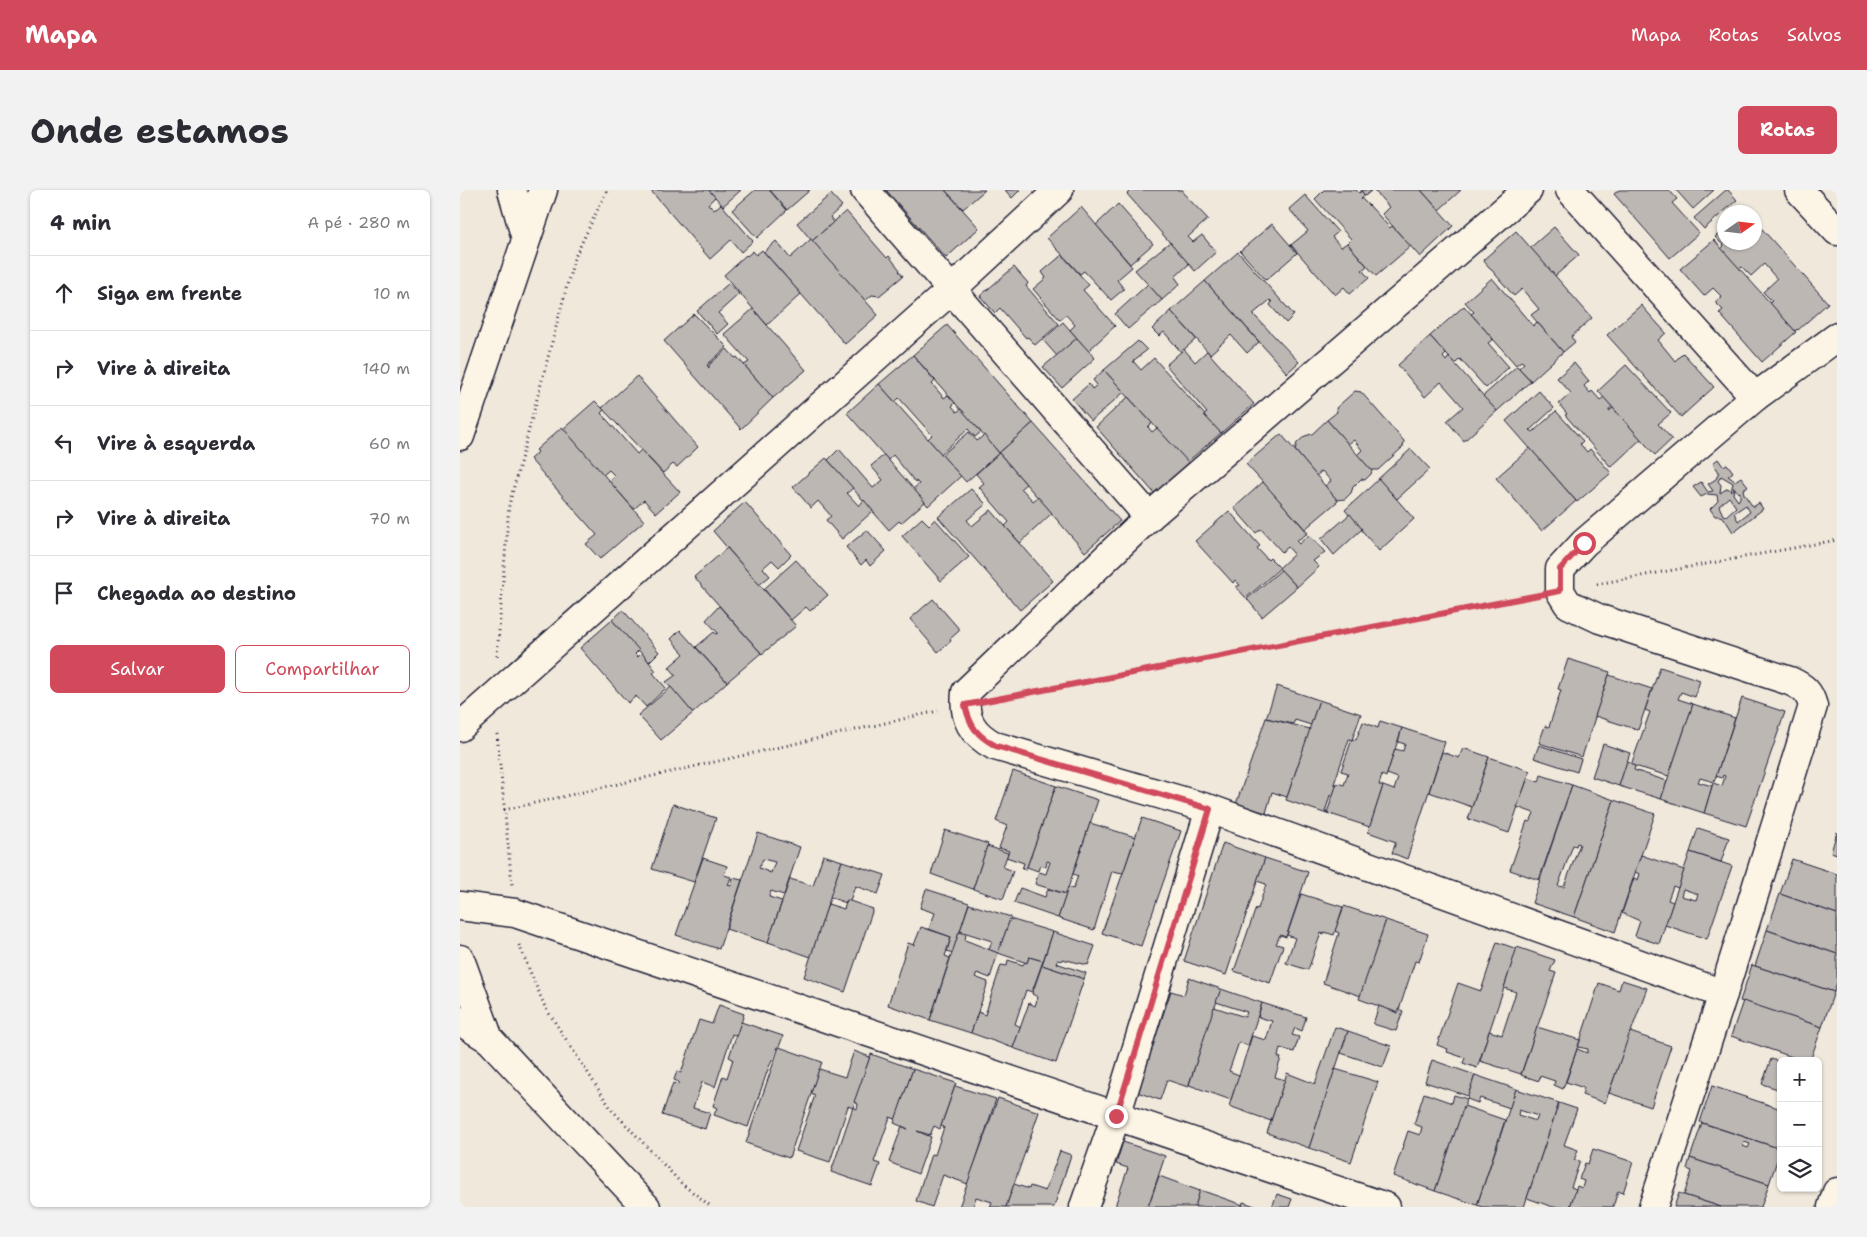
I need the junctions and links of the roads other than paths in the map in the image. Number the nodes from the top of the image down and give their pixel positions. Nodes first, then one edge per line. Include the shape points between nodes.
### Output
1 (512, 190) edge
2 (542, 190) edge
3 (865, 190) edge
4 (1058, 190) edge
5 (1528, 190) edge
6 (1570, 190) edge
7 (1799, 190) edge
8 (1837, 231) edge
9 (526, 239) junction
10 (950, 290) junction
11 (1837, 337) edge
12 (1755, 397) junction
13 (460, 436) edge
14 (1149, 517) junction
15 (462, 719) edge
16 (1210, 809) junction
17 (460, 906) edge
18 (460, 958) edge
19 (1724, 994) junction
20 (460, 1021) edge
21 (489, 1039) junction
22 (1116, 1116) junction
23 (1837, 1192) edge
24 (646, 1207) edge
25 (1084, 1207) edge
26 (1386, 1207) edge
27 (1653, 1207) edge
28 (1832, 1207) edge

1 - 9 street
2 - 9 street
3 - 10 street
4 - 10 street
5 - 14 street
6 - 12 street
7 - 8 street
9 - 13 street
10 - 14 street
10 - 15 street via 493,696
11 - 12 street
12 - 19 street via 1584,543 1560,569 1560,591 1568,604 1600,620 1790,680 1810,694 1813,706
14 - 16 street via 966,692 965,705 969,723 983,739 996,746
16 - 19 street
16 - 22 street
17 - 22 street via 515,912
18 - 21 street
19 - 27 street
20 - 21 street
21 - 24 street
22 - 25 street
22 - 26 street
23 - 28 street

